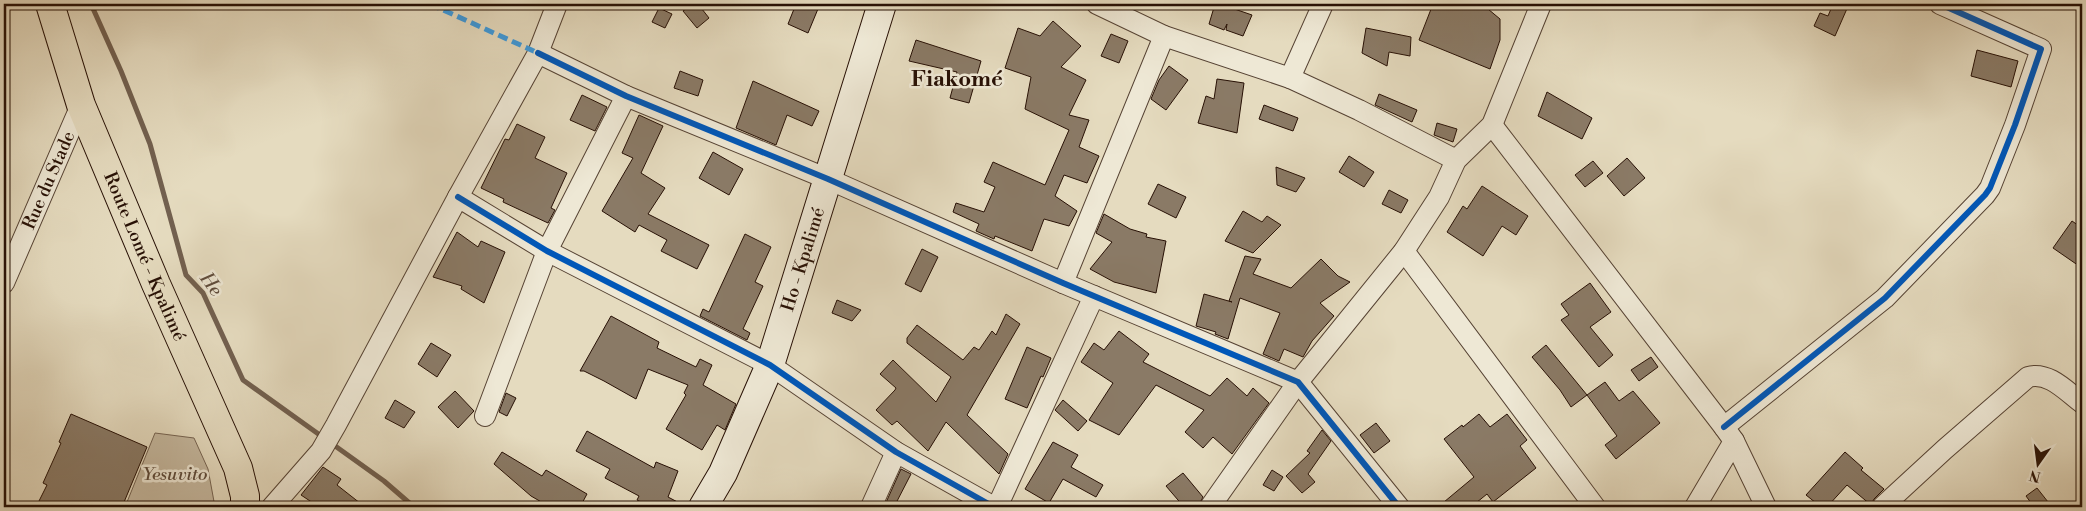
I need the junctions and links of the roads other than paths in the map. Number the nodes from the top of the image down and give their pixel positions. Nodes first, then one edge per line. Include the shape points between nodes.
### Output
1 (50, 4) edge
2 (557, 4) edge
3 (882, 4) edge
4 (1097, 4) edge
5 (1323, 4) edge
6 (1541, 4) edge
7 (1940, 4) edge
8 (1164, 36) junction
9 (538, 53) junction
10 (1290, 78) junction
11 (626, 96) junction
12 (82, 105) junction
13 (1492, 125) junction
14 (1456, 160) junction
15 (828, 179) junction
16 (458, 197) junction
17 (547, 251) junction
18 (1404, 251) junction
19 (9, 253) edge
20 (4, 283) edge
21 (1063, 283) junction
22 (1094, 296) junction
23 (770, 365) junction
24 (1298, 382) junction
25 (2082, 403) edge
26 (485, 416) dead end
27 (1729, 434) junction
28 (896, 452) junction
29 (246, 507) edge
30 (272, 507) edge
31 (703, 507) edge
32 (871, 507) edge
33 (995, 507) edge
34 (1210, 507) edge
35 (1399, 507) edge
36 (1595, 507) edge
37 (1695, 507) edge
38 (1766, 507) edge
39 (1882, 507) edge

1 - 12 main road, Route Lomé - Kpalimé
2 - 9 street
3 - 15 main road, Ho - Kpalimé
4 - 8 street
5 - 10 street
6 - 13 street
7 - 27 street via 2041,49 1990,188 1885,298
8 - 10 street
8 - 21 street
9 - 11 street
9 - 16 street
10 - 14 street
11 - 15 street
11 - 17 street
12 - 19 street, Rue du Stade
12 - 29 main road, Route Lomé - Kpalimé via 156,284 236,461
13 - 14 street
13 - 27 street
14 - 18 street via 1439,197
15 - 21 street
15 - 23 main road, Ho - Kpalimé
16 - 17 street
16 - 30 street via 321,451
17 - 23 street
17 - 26 street
18 - 24 street
18 - 36 street
19 - 20 street, Rue du Stade
21 - 22 street
22 - 24 street
22 - 33 street
23 - 28 street
23 - 31 main road, Ho - Kpalimé via 723,474
24 - 34 street
24 - 35 street
25 - 39 street via 2048,378 2039,375 2028,377
27 - 37 street
27 - 38 street
28 - 32 street
28 - 33 street

